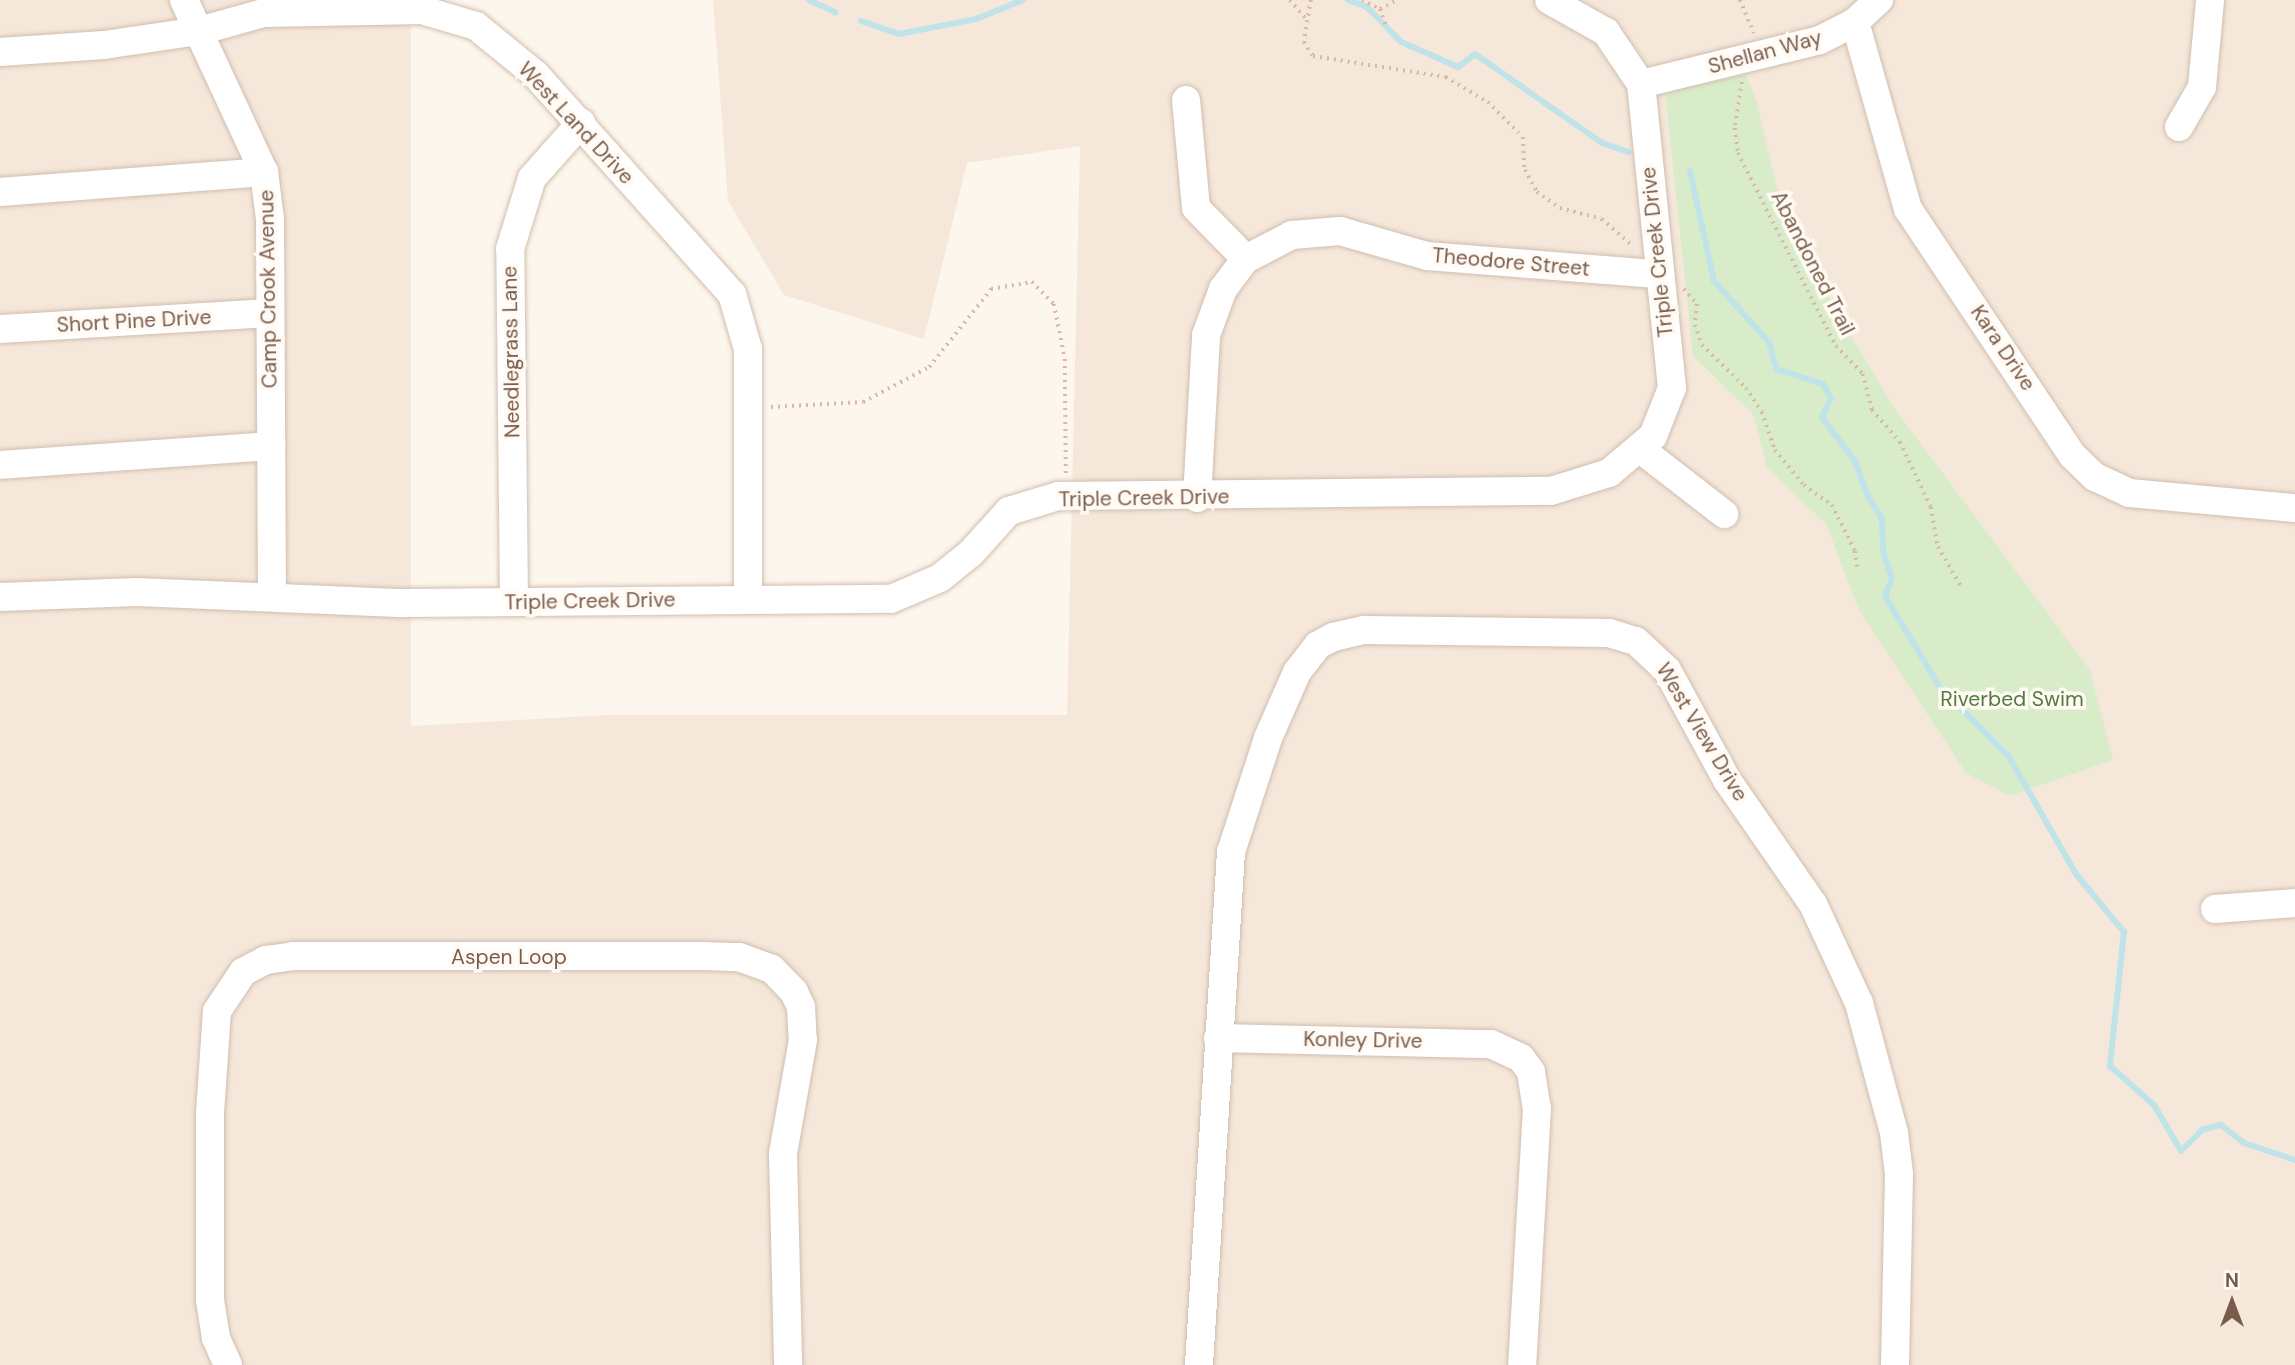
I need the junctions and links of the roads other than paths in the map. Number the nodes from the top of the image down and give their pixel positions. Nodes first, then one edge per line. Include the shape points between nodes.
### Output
1 (184, 0) edge
2 (1549, 0) edge
3 (2210, 0) edge
4 (1868, 7) edge
5 (199, 31) junction
6 (0, 52) edge
7 (1641, 84) junction
8 (1186, 100) dead end
9 (581, 123) junction
10 (2179, 127) dead end
11 (264, 172) junction
12 (0, 192) edge
13 (1246, 259) junction
14 (1657, 274) junction
15 (269, 313) junction
16 (0, 329) edge
17 (271, 446) junction
18 (1639, 448) junction
19 (0, 465) edge
20 (1197, 498) junction
21 (2295, 508) edge
22 (1724, 514) dead end
23 (0, 597) edge
24 (272, 597) junction
25 (748, 599) junction
26 (514, 602) junction
27 (2295, 903) edge
28 (2215, 909) dead end
29 (1218, 1038) junction
30 (228, 1365) edge
31 (788, 1365) edge
32 (1199, 1365) edge
33 (1522, 1365) edge
34 (1895, 1365) edge

1 - 5 street, Camp Crook Avenue
2 - 7 street, Triple Creek Drive via 1606,32
3 - 10 street via 2202,87
4 - 7 street, Shellan Way via 1820,40
4 - 21 street, Kara Drive via 1908,209 2073,456 2095,477 2129,493
5 - 6 street, West Land Drive via 104,45
5 - 9 street, West Land Drive via 264,13 422,10 476,26 536,75
5 - 11 street, Camp Crook Avenue
7 - 14 street, Triple Creek Drive
8 - 13 street via 1196,208
9 - 25 street, West Land Drive via 732,294 748,349
9 - 26 street, Needlegrass Lane via 532,178 510,249
11 - 12 street
11 - 15 street, Camp Crook Avenue via 270,219
13 - 14 street, Theodore Street via 1292,235 1340,231 1427,256
13 - 20 street, Theodore Street via 1223,289 1206,335
14 - 18 street, Triple Creek Drive via 1672,388 1653,436
15 - 16 street, Short Pine Drive
15 - 17 street, Camp Crook Avenue
17 - 19 street
17 - 24 street, Camp Crook Avenue
18 - 20 street, Triple Creek Drive via 1609,472 1551,491
18 - 22 street
20 - 25 street, Triple Creek Drive via 1066,496 1009,511 971,553 940,578 891,599
23 - 24 street, Triple Creek Drive via 137,592
24 - 26 street, Triple Creek Drive
25 - 26 street, Triple Creek Drive
27 - 28 street
29 - 32 street
29 - 33 street, Konley Drive via 1491,1044 1521,1058 1534,1080 1537,1108
29 - 34 street, West View Drive via 1227,884 1239,821 1288,688 1318,645 1364,630 1559,630 1609,633 1636,641 1667,670 1727,780 1813,904 1859,1003 1891,1122 1899,1174
30 - 31 street, Aspen Loop via 216,1338 210,1299 210,1113 217,1011 243,972 266,960 293,956 704,956 739,957 772,969 785,979 801,1007 803,1040 783,1154

